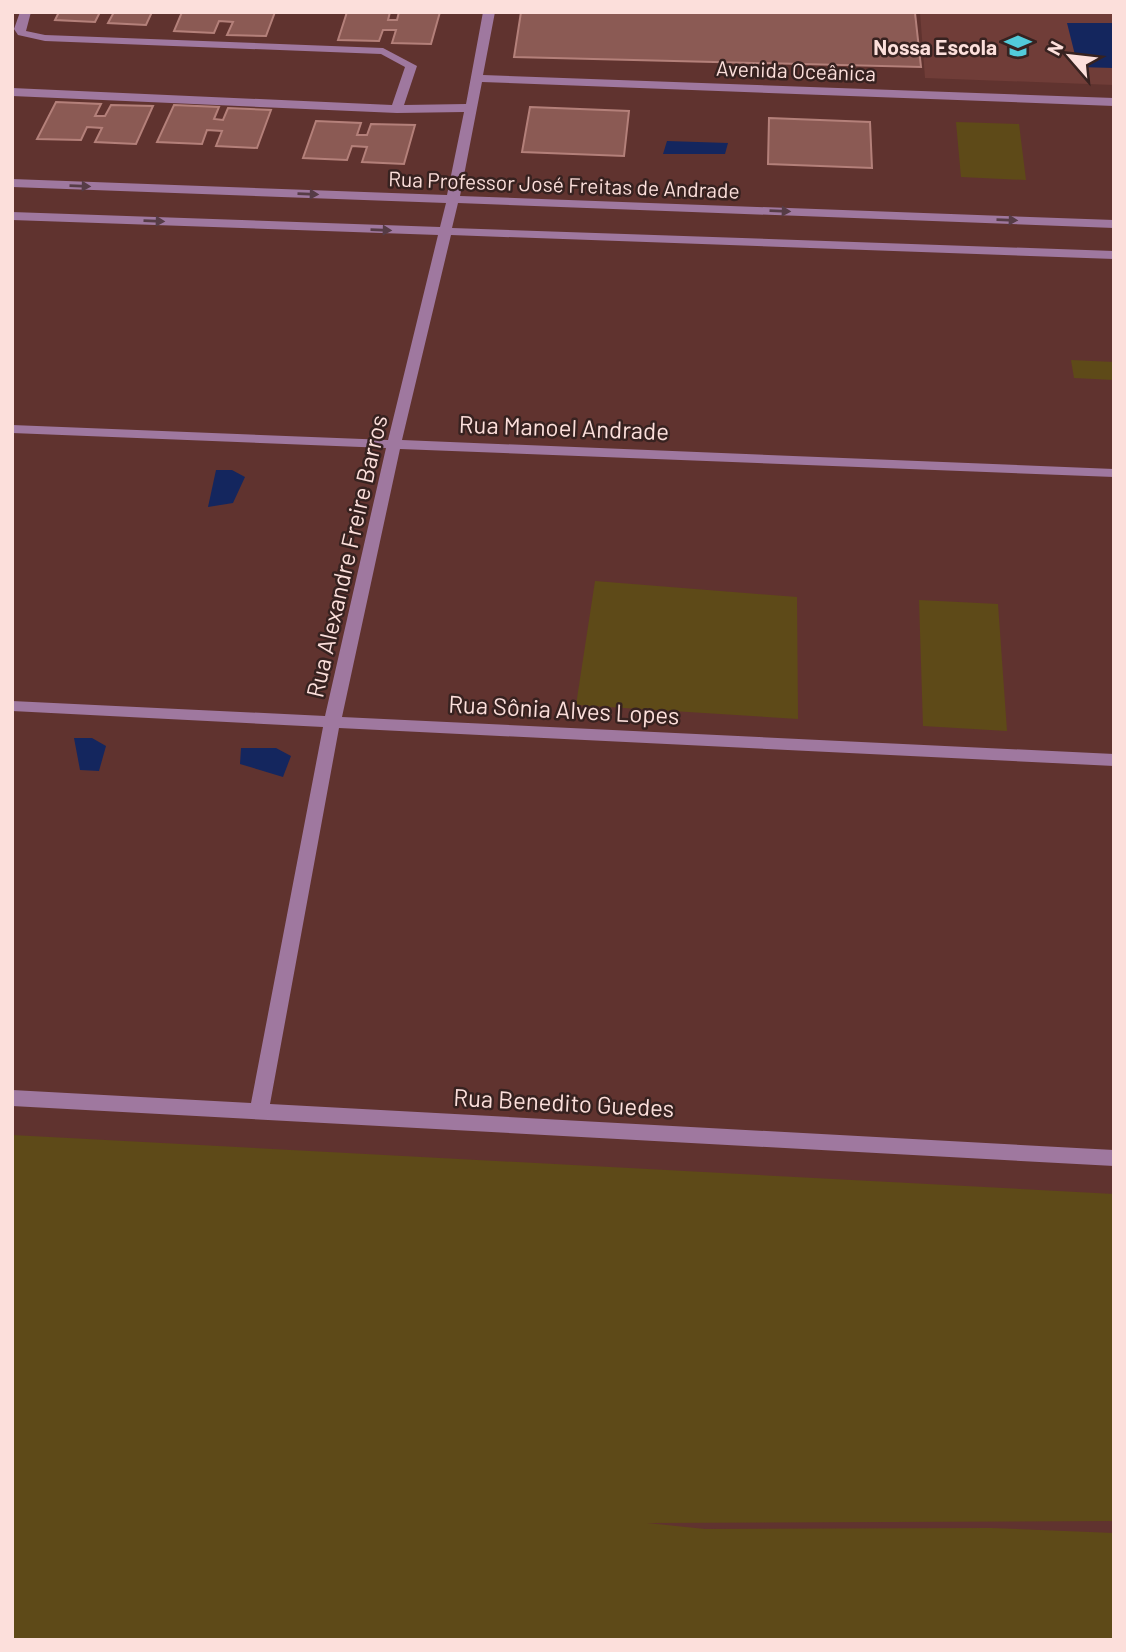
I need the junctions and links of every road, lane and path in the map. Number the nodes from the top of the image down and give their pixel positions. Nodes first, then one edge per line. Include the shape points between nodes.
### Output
1 (26, 12) edge
2 (489, 12) edge
3 (476, 78) junction
4 (12, 92) edge
5 (1114, 102) edge
6 (470, 108) junction
7 (397, 109) junction
8 (12, 183) edge
9 (451, 199) junction
10 (12, 216) edge
11 (1114, 224) edge
12 (446, 232) junction
13 (1114, 255) edge
14 (12, 429) edge
15 (394, 443) junction
16 (1114, 472) edge
17 (12, 706) edge
18 (332, 722) junction
19 (1114, 760) edge
20 (12, 1098) edge
21 (260, 1112) junction
22 (1114, 1158) edge

1 - 7 street via 22,33 45,38 383,51 411,66
2 - 3 street, Rua Alexandre Freire Barros
3 - 5 street, Avenida Oceânica
3 - 6 street, Rua Alexandre Freire Barros
4 - 7 street
6 - 7 street
6 - 9 street, Rua Alexandre Freire Barros
8 -> 9 street, Rua Professor José Freitas de Andrade
9 -> 11 street, Rua Professor José Freitas de Andrade
9 - 12 street, Rua Alexandre Freire Barros
10 -> 12 street
12 - 13 street
12 - 15 street, Rua Alexandre Freire Barros
14 - 15 street, Rua Manoel Andrade
15 - 16 street, Rua Manoel Andrade
15 - 18 street, Rua Alexandre Freire Barros
17 - 18 street, Rua Sônia Alves Lopes
18 - 19 street, Rua Sônia Alves Lopes
18 - 21 street, Rua Alexandre Freire Barros
20 - 21 street, Rua Benedito Guedes
21 - 22 street, Rua Benedito Guedes

